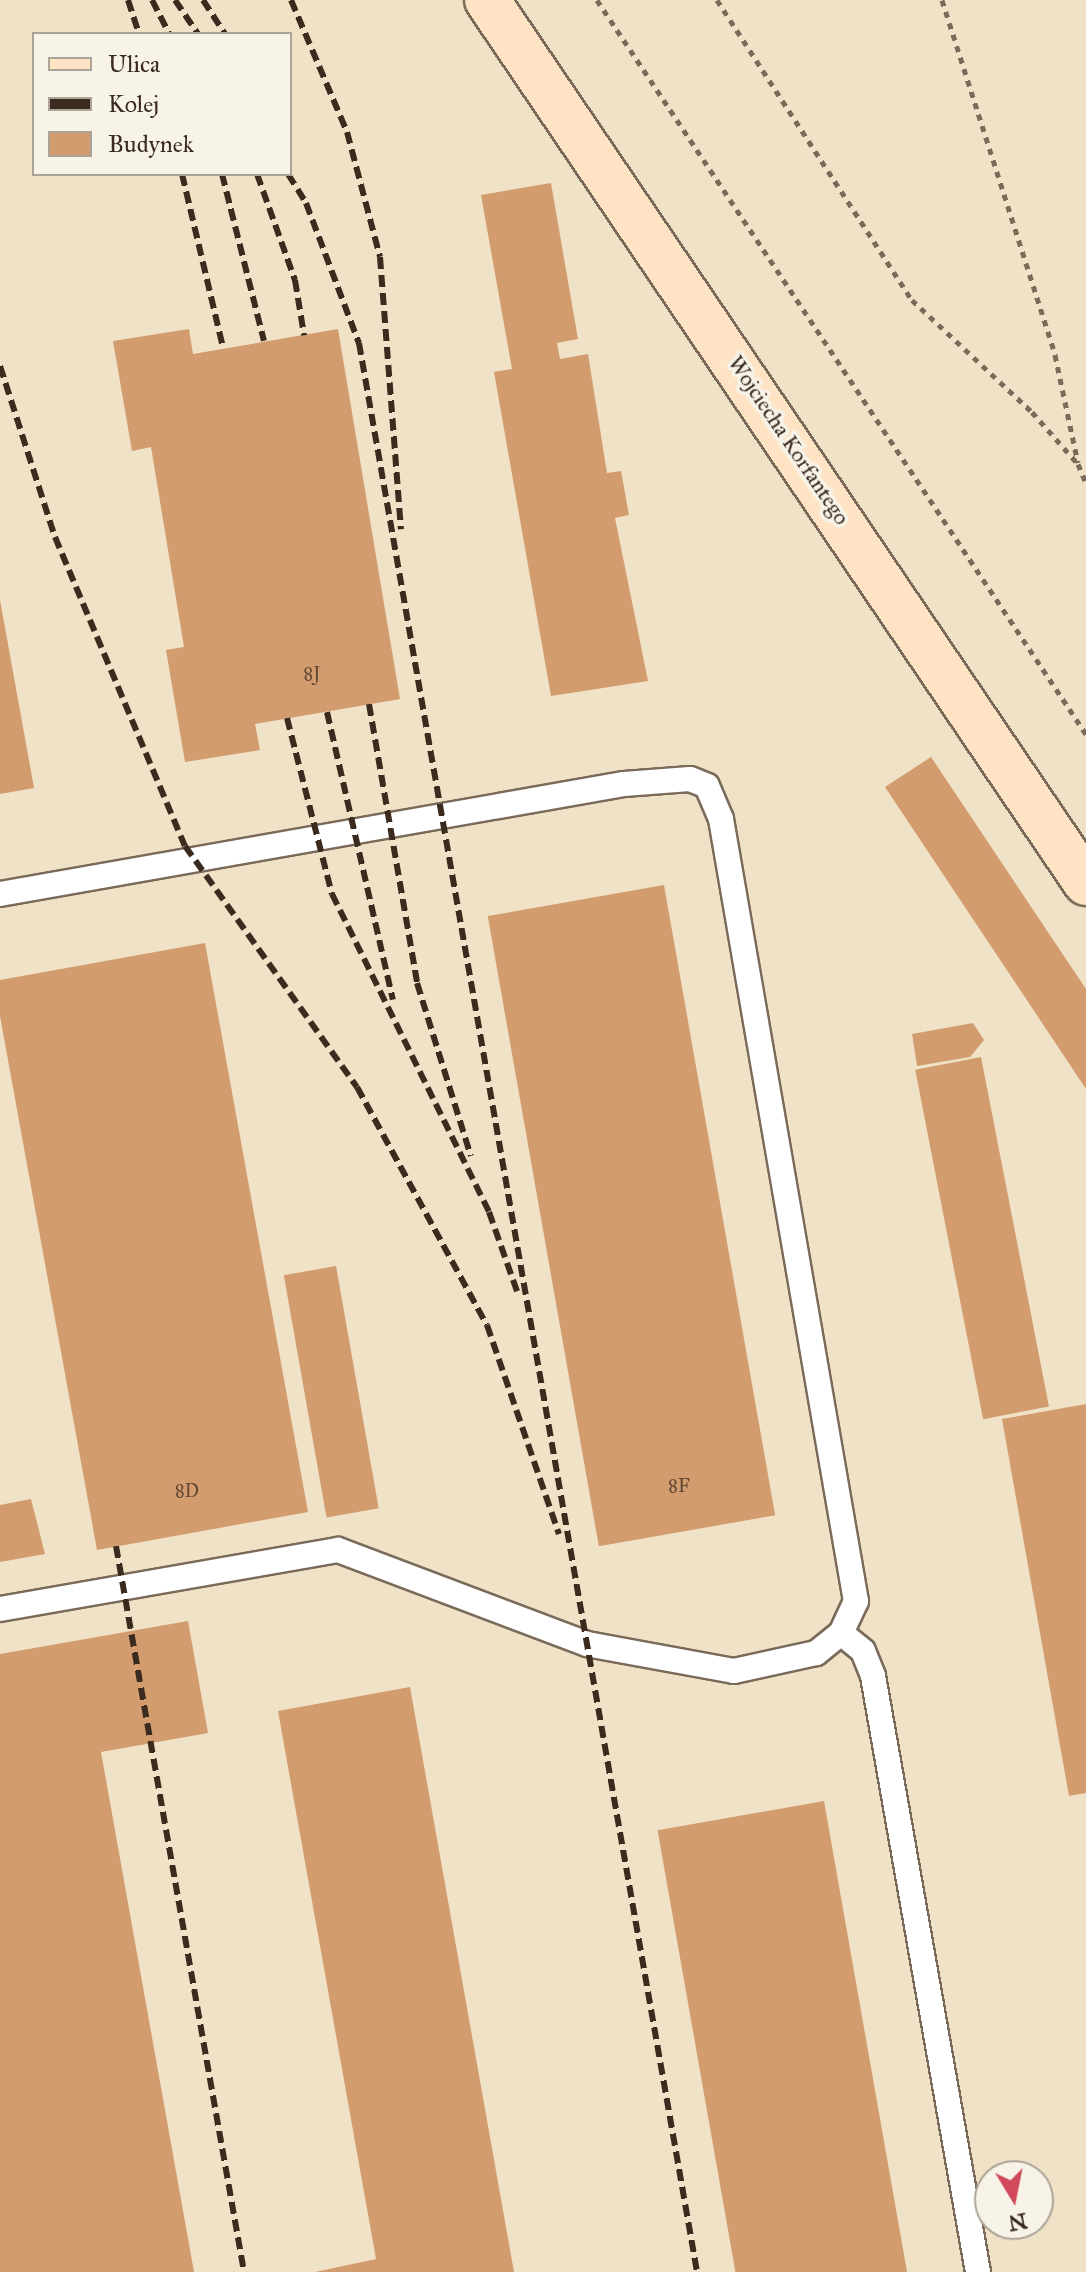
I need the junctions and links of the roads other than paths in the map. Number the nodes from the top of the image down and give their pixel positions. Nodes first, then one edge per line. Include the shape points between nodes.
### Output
1 (487, 0) edge
2 (1086, 883) edge
3 (0, 894) edge
4 (0, 1609) edge
5 (841, 1633) junction
6 (978, 2272) edge

1 - 2 street, Wojciecha Korfantego
3 - 5 lane via 624,784 690,779 707,786 721,819 856,1601
4 - 5 lane via 338,1550 587,1644 684,1665 779,1666 816,1653
5 - 6 lane via 863,1651 873,1676

